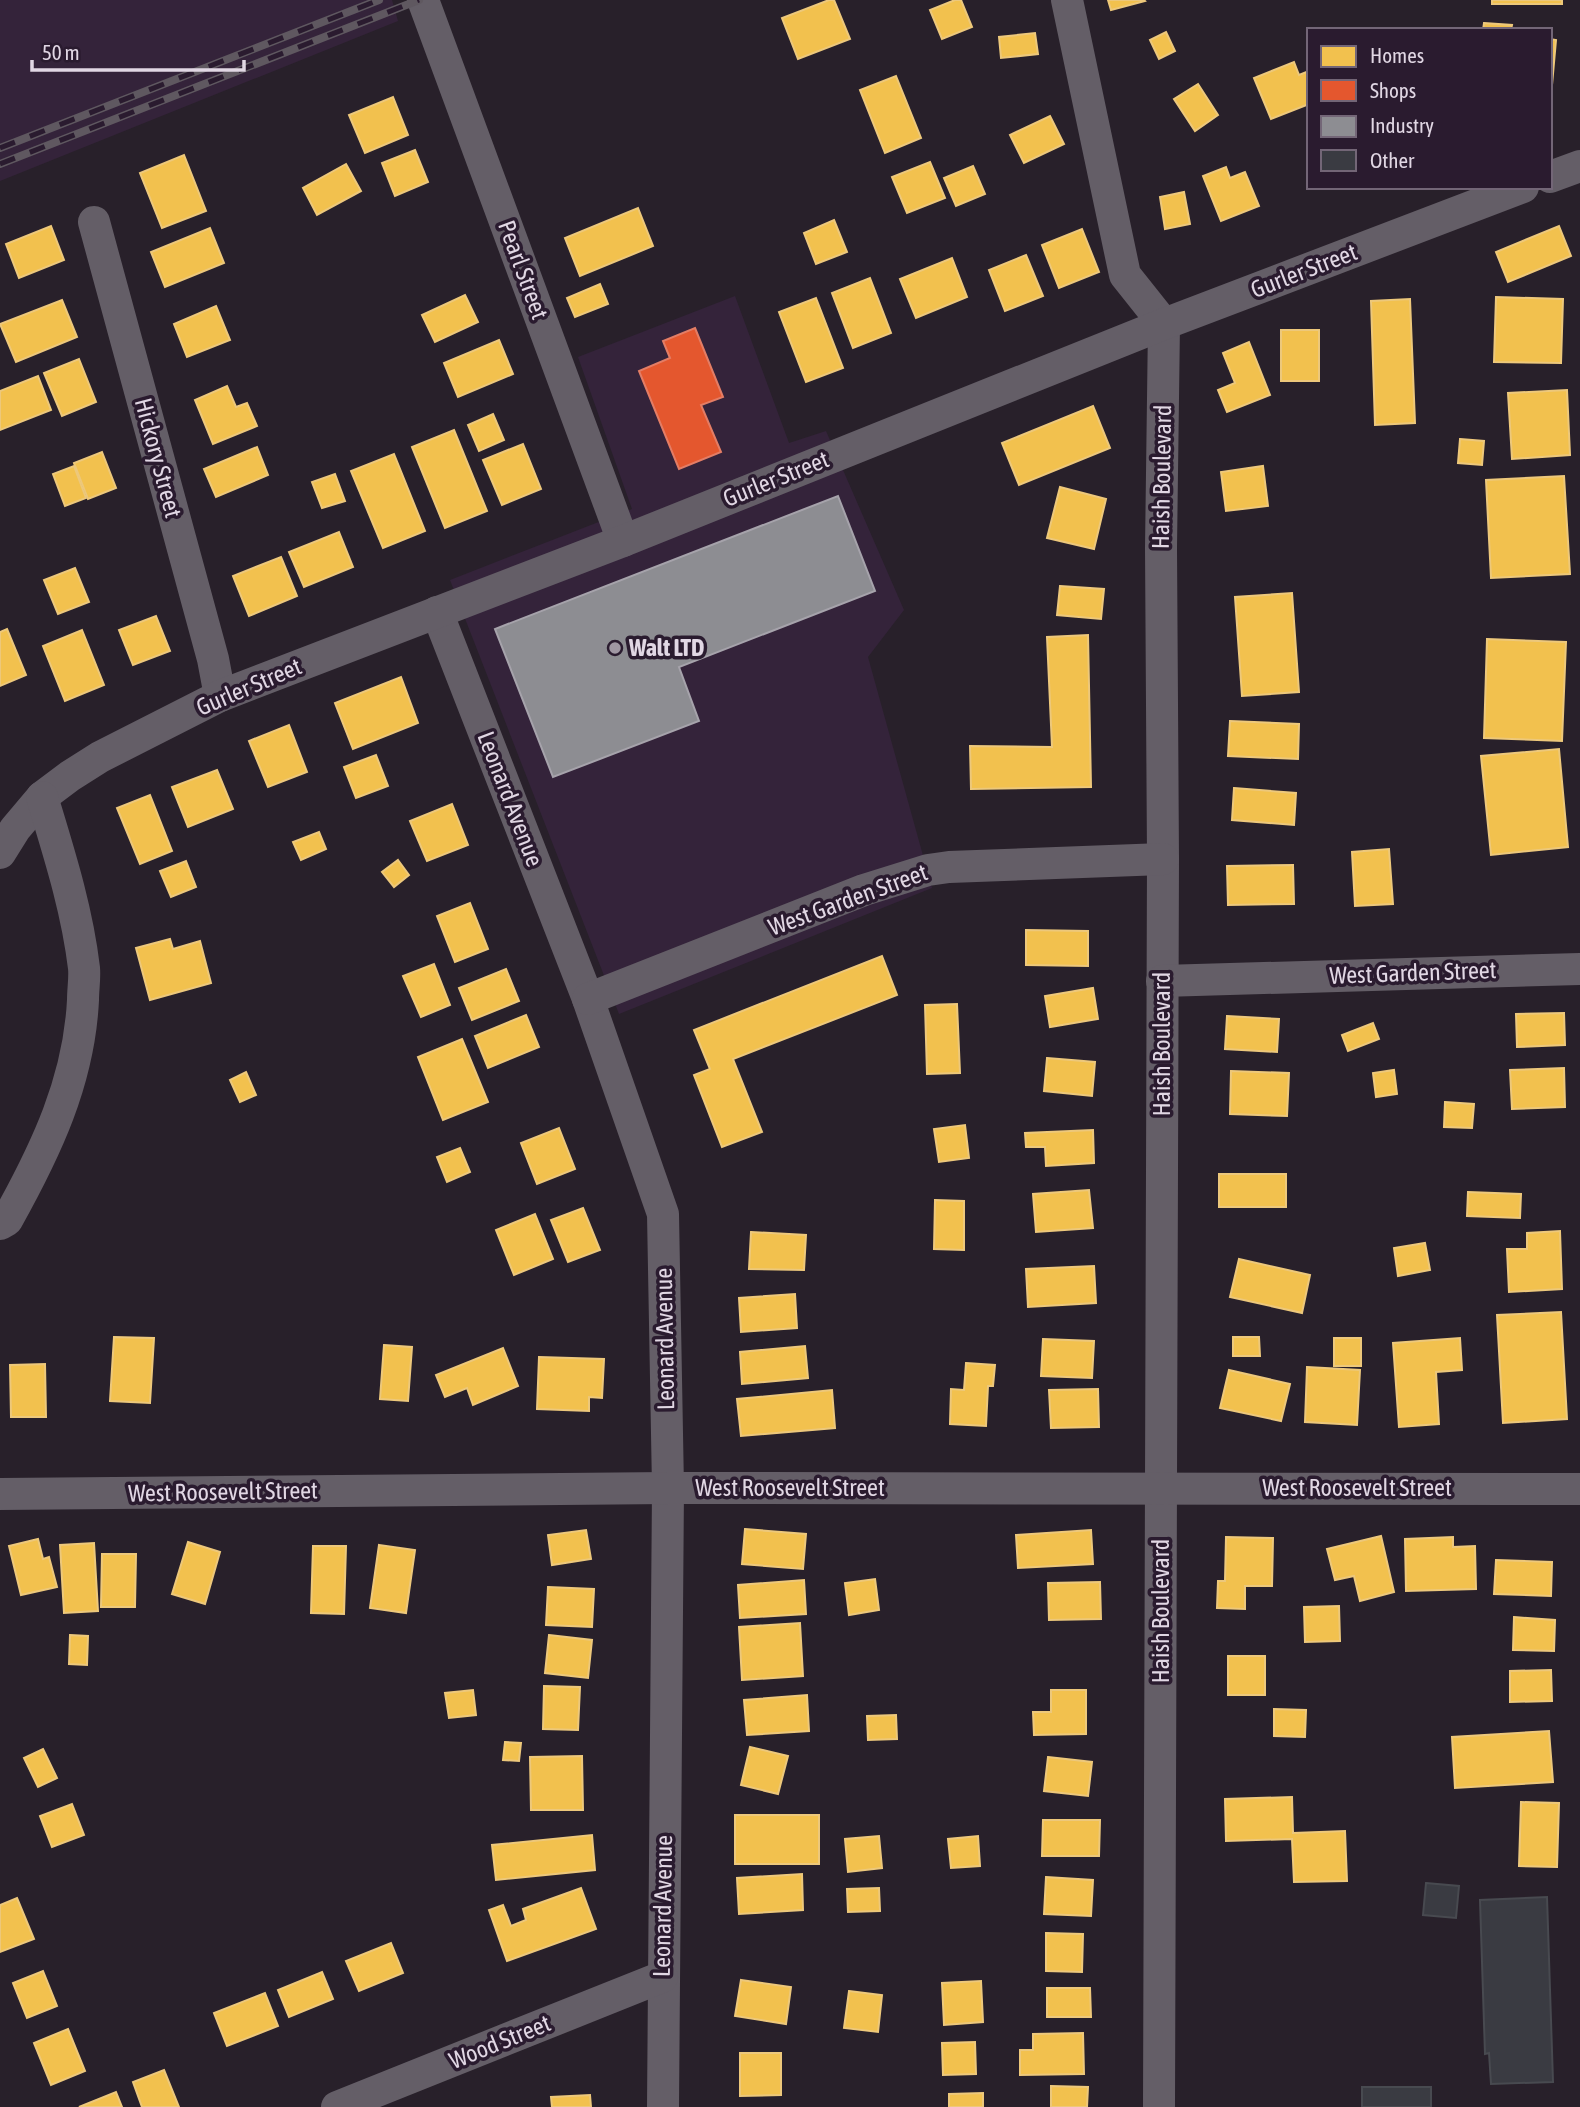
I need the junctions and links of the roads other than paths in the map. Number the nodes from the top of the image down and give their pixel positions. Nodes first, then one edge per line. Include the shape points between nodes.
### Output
1 (423, 0) edge
2 (1067, 0) edge
3 (1580, 166) edge
4 (1552, 176) edge
5 (1518, 189) edge
6 (94, 222) dead end
7 (1164, 324) junction
8 (623, 541) junction
9 (437, 612) junction
10 (220, 696) junction
11 (42, 797) junction
12 (0, 853) edge
13 (1163, 859) junction
14 (1580, 969) edge
15 (1162, 981) junction
16 (588, 999) junction
17 (0, 1224) edge
18 (668, 1488) junction
19 (1161, 1488) junction
20 (1580, 1489) edge
21 (0, 1494) edge
22 (662, 1977) junction
23 (337, 2107) edge
24 (663, 2107) edge
25 (1159, 2107) edge

1 - 8 street, Pearl Street
2 - 7 street via 1125,275
3 - 4 street
5 - 7 street, Gurler Street
6 - 10 street, Hickory Street
7 - 8 street, Gurler Street
7 - 13 street, Haish Boulevard
8 - 9 street, Gurler Street
9 - 10 street, Gurler Street
9 - 16 street, Leonard Avenue
10 - 11 street, Gurler Street via 100,757
11 - 12 street, Gurler Street
11 - 17 street via 78,935 84,971 82,1026 51,1136 7,1220
13 - 15 street, Haish Boulevard
13 - 16 street, West Garden Street via 928,870 864,890
14 - 15 street, West Garden Street
15 - 19 street, Haish Boulevard
16 - 18 street, Leonard Avenue via 663,1214
18 - 19 street, West Roosevelt Street
18 - 21 street, West Roosevelt Street
18 - 22 street, Leonard Avenue
19 - 20 street, West Roosevelt Street
19 - 25 street, Haish Boulevard
22 - 23 street, Wood Street
22 - 24 street, Leonard Avenue

